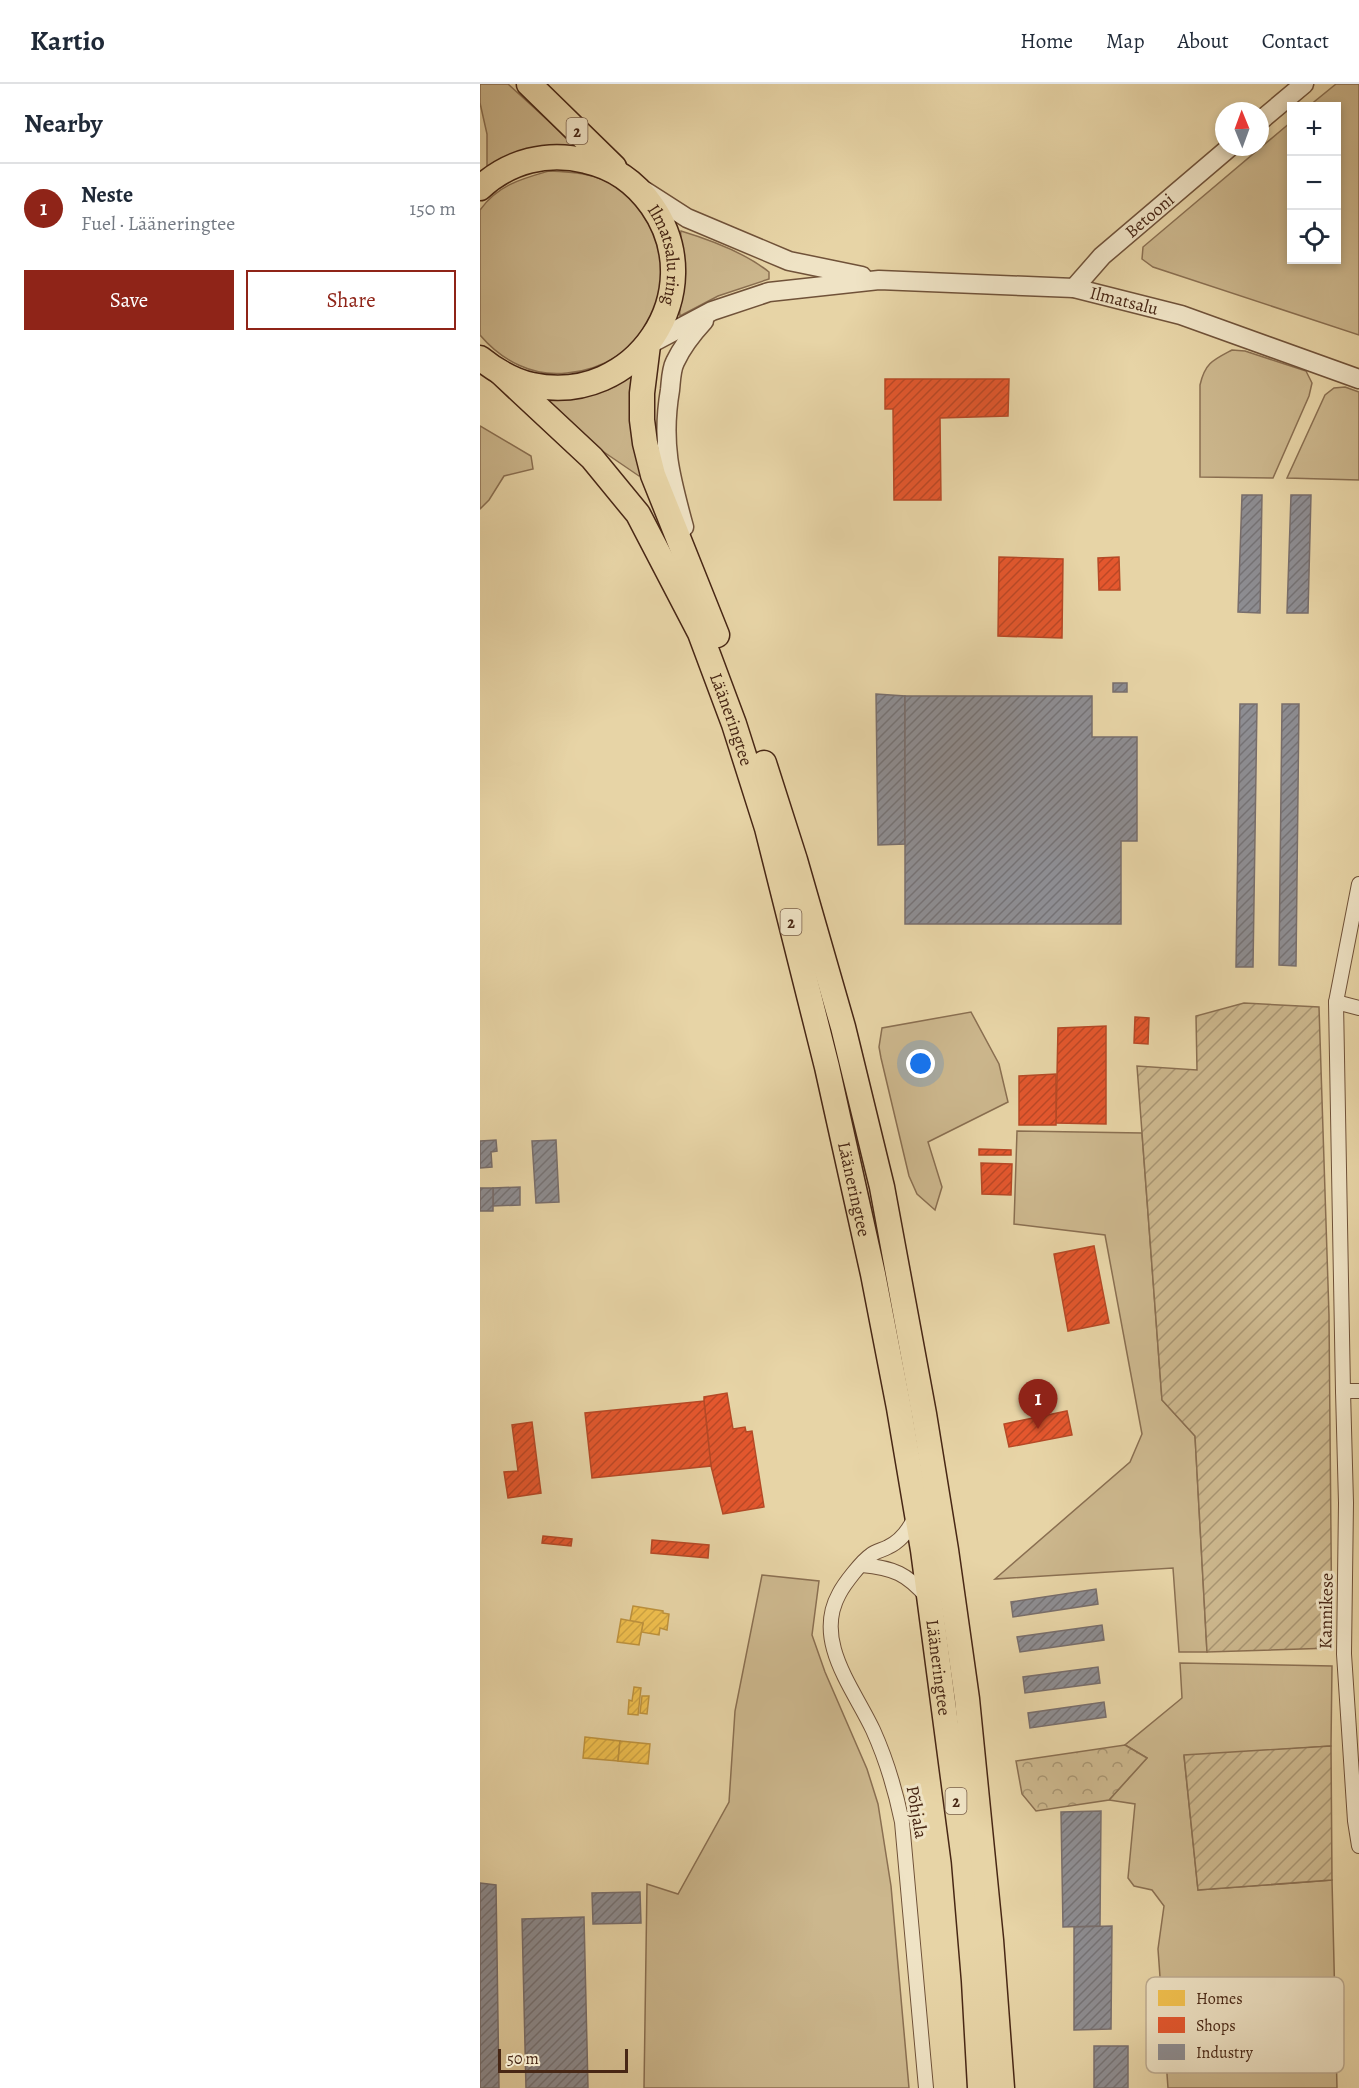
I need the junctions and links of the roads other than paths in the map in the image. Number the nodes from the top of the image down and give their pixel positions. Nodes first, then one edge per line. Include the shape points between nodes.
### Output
1 (529, 84) edge
2 (1304, 84) edge
3 (1269, 113) edge
4 (1219, 156) edge
5 (624, 177) junction
6 (480, 188) edge
7 (879, 280) junction
8 (1074, 288) junction
9 (712, 311) junction
10 (648, 345) junction
11 (480, 358) edge
12 (501, 373) junction
13 (1359, 379) edge
14 (719, 640) junction
15 (1359, 884) edge
16 (1336, 1002) junction
17 (1359, 1008) edge
18 (1343, 1391) junction
19 (1359, 1391) edge
20 (917, 1515) junction
21 (862, 1565) junction
22 (930, 1600) junction
23 (1359, 1846) edge
24 (926, 2088) edge
25 (980, 2088) edge
26 (1002, 2088) edge

1 - 5 highway, 2
2 - 3 street
4 - 8 street, Betooni via 1102,256
5 - 6 highway, Ilmatsalu ring via 599,164 572,157 543,158 515,164
5 - 7 street, Ilmatsalu via 687,218 744,244 789,261
5 - 10 highway, Ilmatsalu ring via 645,195 660,218 670,243 674,270 663,322
7 - 8 street, Ilmatsalu
7 - 9 street, Ilmatsalu via 769,292
8 - 13 street, Ilmatsalu via 1181,315
9 - 10 street, Ilmatsalu
9 - 14 street via 687,339 674,365 665,429 671,481
10 - 12 highway, Ilmatsalu ring via 624,367 596,382 564,388 531,385
10 - 14 highway, Lääneringtee / 2 via 642,420 653,475
11 - 12 highway, Ilmatsalu ring
12 - 20 highway, Lääneringtee / 2 via 592,458 638,514 700,633 734,724 767,828 827,1067 873,1274
14 - 26 highway, Lääneringtee / 2 via 751,723 795,860 843,1028 882,1187 924,1414 966,1687 991,1930
15 - 16 street, Kannikese
16 - 17 street
16 - 18 street, Kannikese
18 - 19 street
18 - 23 street, Kannikese via 1344,1654
20 - 21 street, Põhjala via 908,1531
20 - 22 highway, Lääneringtee / 2
21 - 22 street via 898,1572 912,1580
21 - 24 street, Põhjala via 837,1596 830,1619 831,1644 894,1783 902,1822
22 - 25 highway, Lääneringtee / 2 via 964,1861

